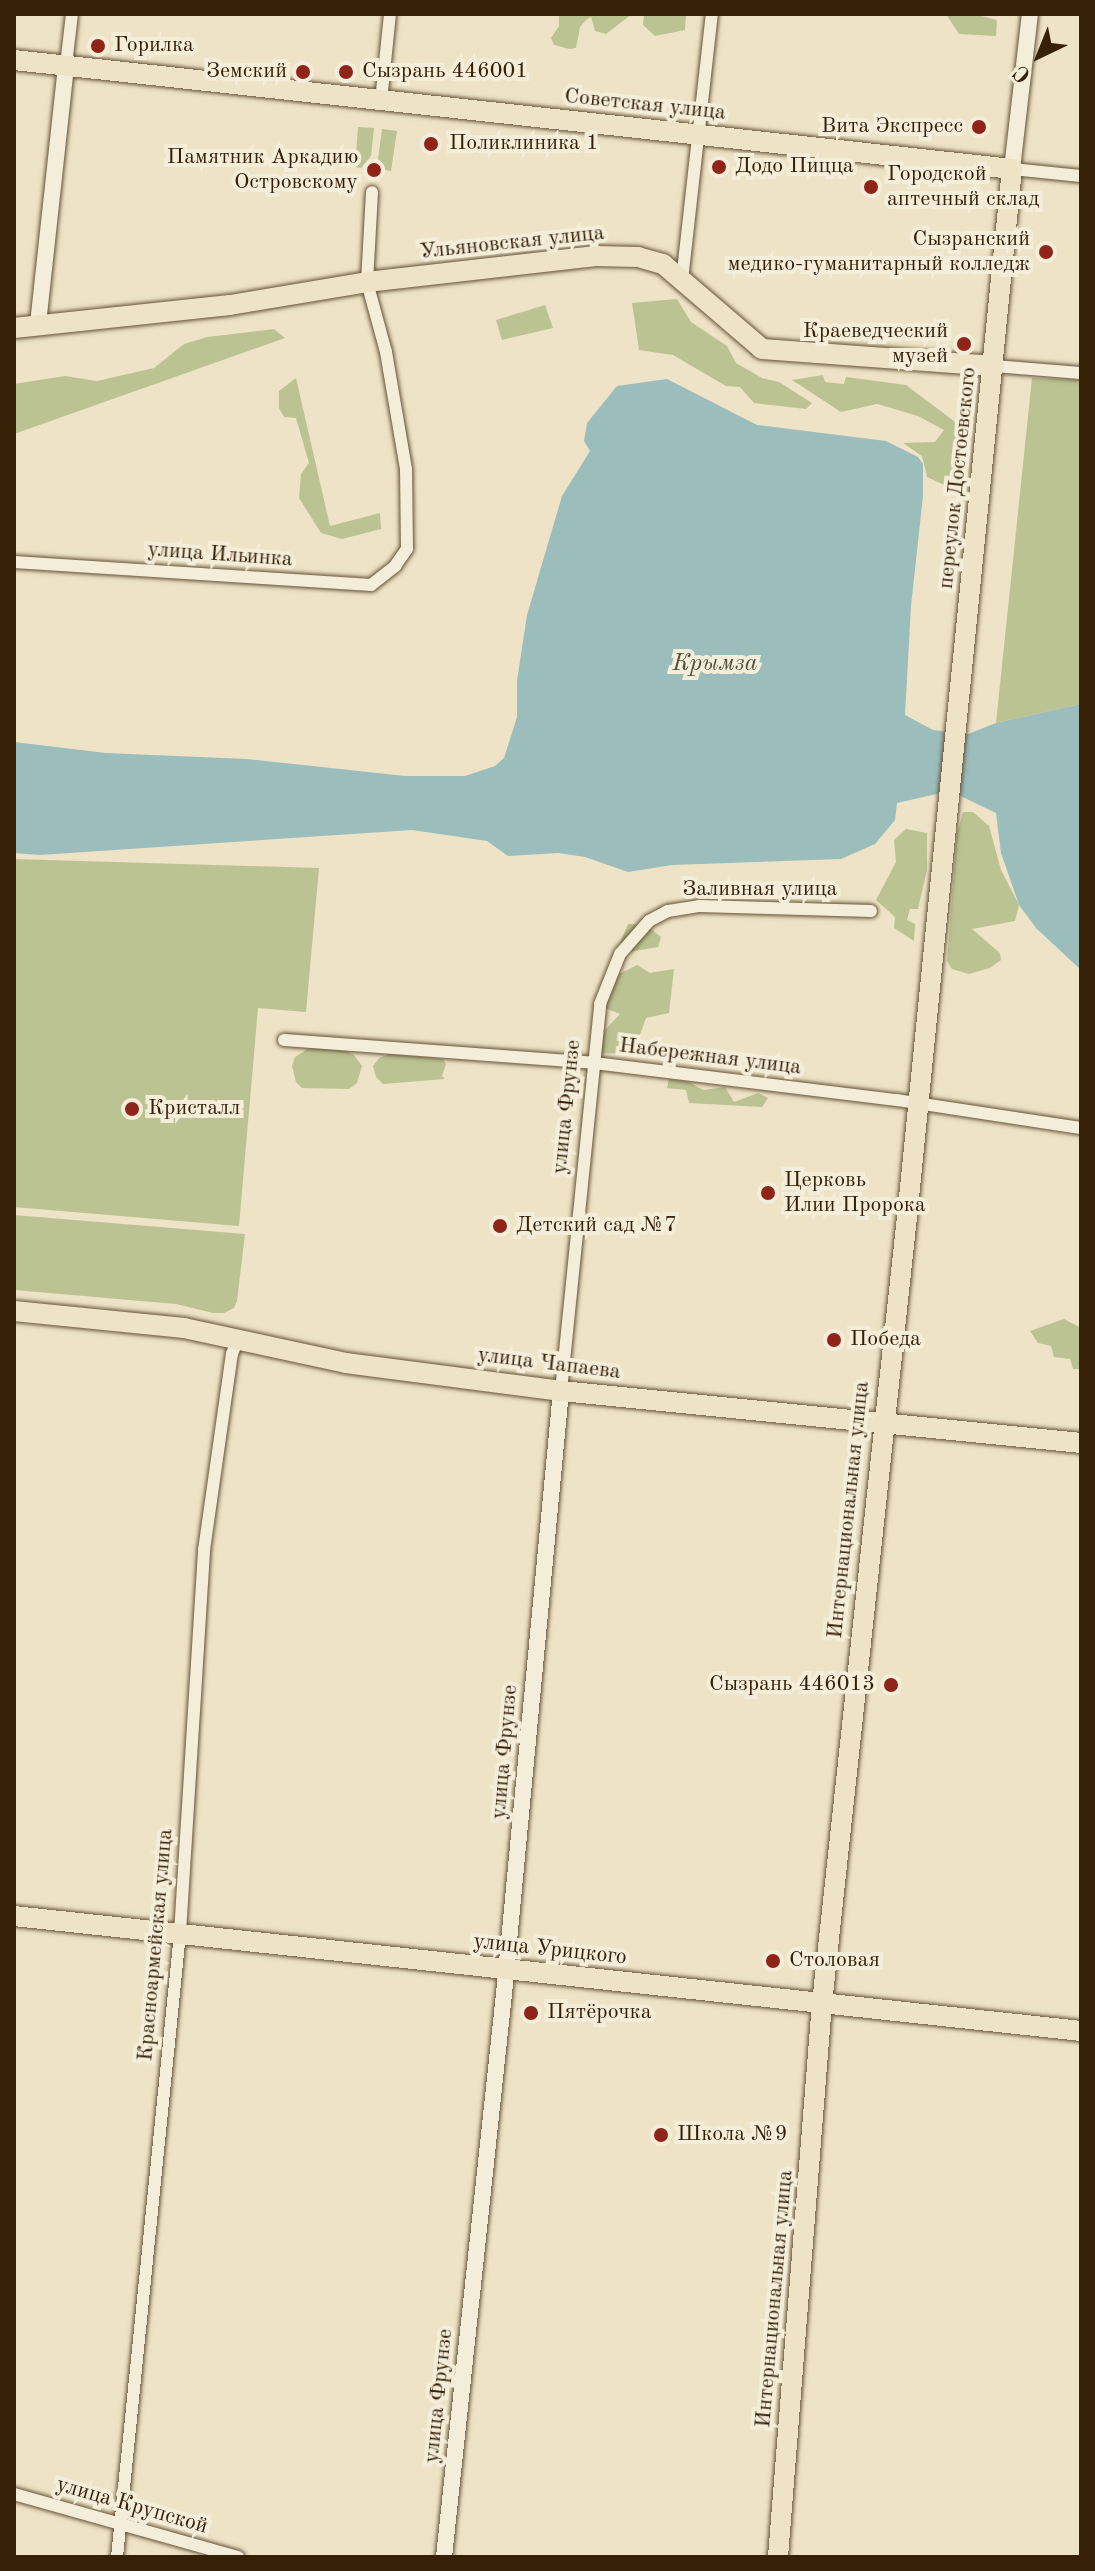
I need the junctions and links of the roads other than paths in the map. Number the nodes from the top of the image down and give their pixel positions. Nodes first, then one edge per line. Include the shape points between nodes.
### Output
1 (72, 14) edge
2 (390, 14) edge
3 (712, 14) edge
4 (1030, 14) edge
5 (14, 60) edge
6 (66, 65) junction
7 (381, 101) junction
8 (699, 136) junction
9 (1012, 169) junction
10 (1081, 176) edge
11 (372, 192) dead end
12 (682, 280) junction
13 (367, 282) junction
14 (38, 324) junction
15 (14, 328) edge
16 (994, 366) junction
17 (1081, 373) edge
18 (14, 562) edge
19 (949, 803) joint
20 (871, 911) dead end
21 (620, 954) joint
22 (284, 1040) dead end
23 (594, 1063) junction
24 (918, 1104) junction
25 (1081, 1128) edge
26 (14, 1311) edge
27 (238, 1338) junction
28 (561, 1391) junction
29 (882, 1422) junction
30 (1081, 1443) edge
31 (14, 1916) edge
32 (180, 1933) junction
33 (506, 1971) junction
34 (822, 2003) junction
35 (1081, 2031) edge
36 (14, 2494) edge
37 (121, 2523) junction
38 (117, 2557) edge
39 (238, 2557) edge
40 (444, 2557) edge
41 (778, 2557) edge

1 - 6 street
2 - 7 street
3 - 8 street
4 - 9 street, переулок Достоевского
5 - 6 main road, Советская улица
6 - 7 main road, Советская улица
6 - 14 street
7 - 8 main road, Советская улица
8 - 9 main road, Советская улица
8 - 12 street
9 - 10 street, Советская улица
9 - 16 main road, переулок Достоевского
11 - 13 street
12 - 13 main road, Ульяновская улица via 652,259 594,256
12 - 16 main road, Ульяновская улица via 762,349
13 - 14 main road, Ульяновская улица via 230,305
13 - 18 street, улица Ильинка via 386,352 406,469 407,549 395,566 371,585
14 - 15 main road, Ульяновская улица
16 - 17 street, Ульяновская улица
16 - 19 main road, переулок Достоевского
19 - 24 main road, Интернациональная улица
20 - 21 street, Заливная улица via 699,906 668,911 649,921
21 - 23 street, улица Фрунзе via 600,1004
22 - 23 street, Набережная улица
23 - 24 street, Набережная улица
23 - 28 street, улица Фрунзе
24 - 25 street, Набережная улица
24 - 29 main road, Интернациональная улица
26 - 27 main road, улица Чапаева
27 - 28 main road, улица Чапаева via 346,1363
27 - 32 street, Красноармейская улица via 204,1550
28 - 29 main road, улица Чапаева
28 - 33 street, улица Фрунзе
29 - 30 main road, улица Чапаева
29 - 34 main road, Интернациональная улица
31 - 32 main road, улица Урицкого
32 - 33 main road, улица Урицкого
32 - 37 street, Красноармейская улица
33 - 34 main road, улица Урицкого
33 - 40 street, улица Фрунзе
34 - 35 main road, улица Урицкого
34 - 41 main road, Интернациональная улица
36 - 37 street, улица Крупской
37 - 38 street, Красноармейская улица
37 - 39 street, улица Крупской

